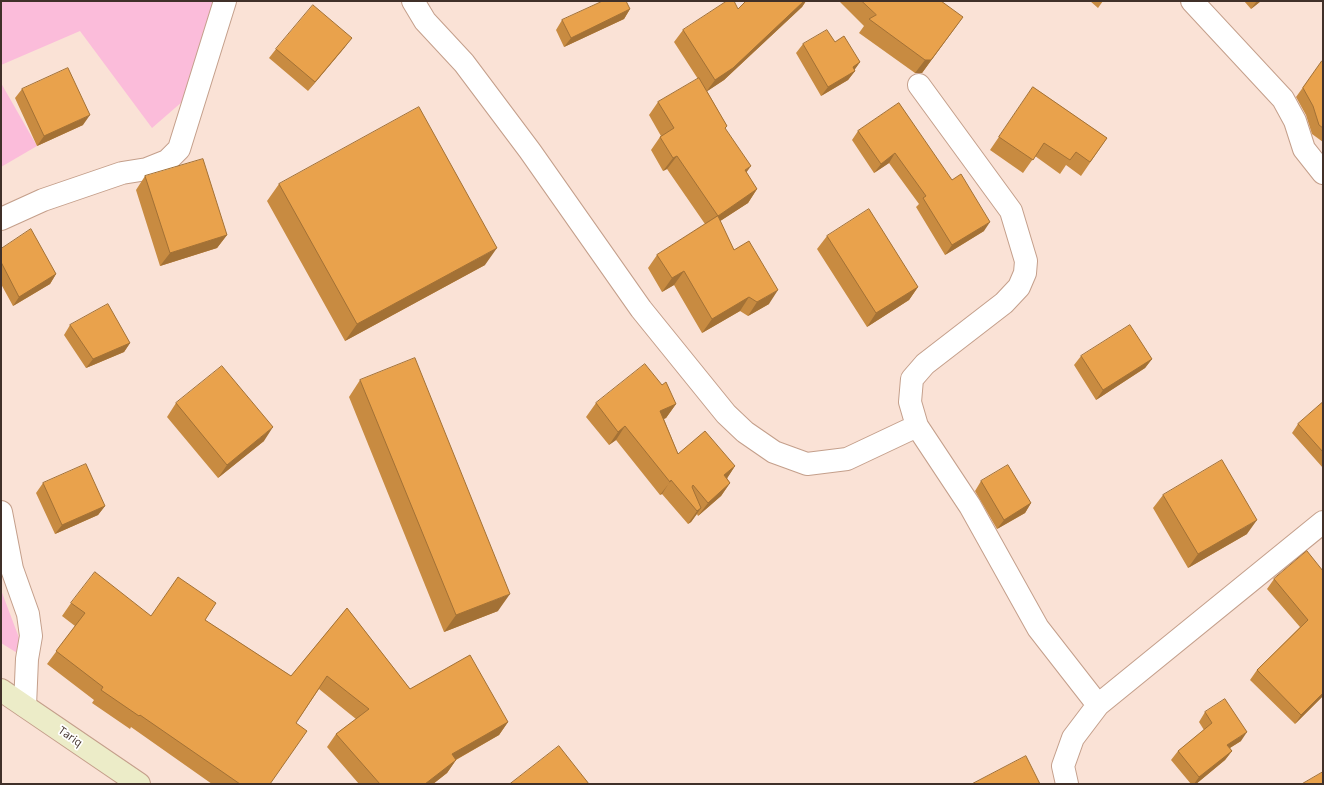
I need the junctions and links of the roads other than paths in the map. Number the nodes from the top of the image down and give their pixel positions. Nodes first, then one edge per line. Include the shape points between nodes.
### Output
1 (225, 1) edge
2 (413, 1) edge
3 (1192, 1) edge
4 (919, 85) dead end
5 (1323, 173) edge
6 (1, 220) edge
7 (918, 426) junction
8 (1, 512) edge
9 (1323, 522) edge
10 (1, 690) edge
11 (1098, 705) junction
12 (25, 706) junction
13 (139, 784) edge
14 (1067, 784) edge

1 - 6 street via 179,148 167,161 147,170 122,173 43,200
2 - 7 street via 425,21 464,63 530,150 641,309 726,414 745,432 774,452 806,464 847,459
3 - 5 street via 1282,99 1295,121 1304,149
4 - 7 street via 1011,211 1026,261 1025,273 1019,287 1004,303 925,364 912,380 910,402
7 - 11 street via 970,506 1038,628
8 - 12 street via 12,570 28,614 31,636 26,659
9 - 11 street
10 - 12 main road, Tariq
11 - 14 street via 1073,738 1063,766
12 - 13 main road, Tariq

